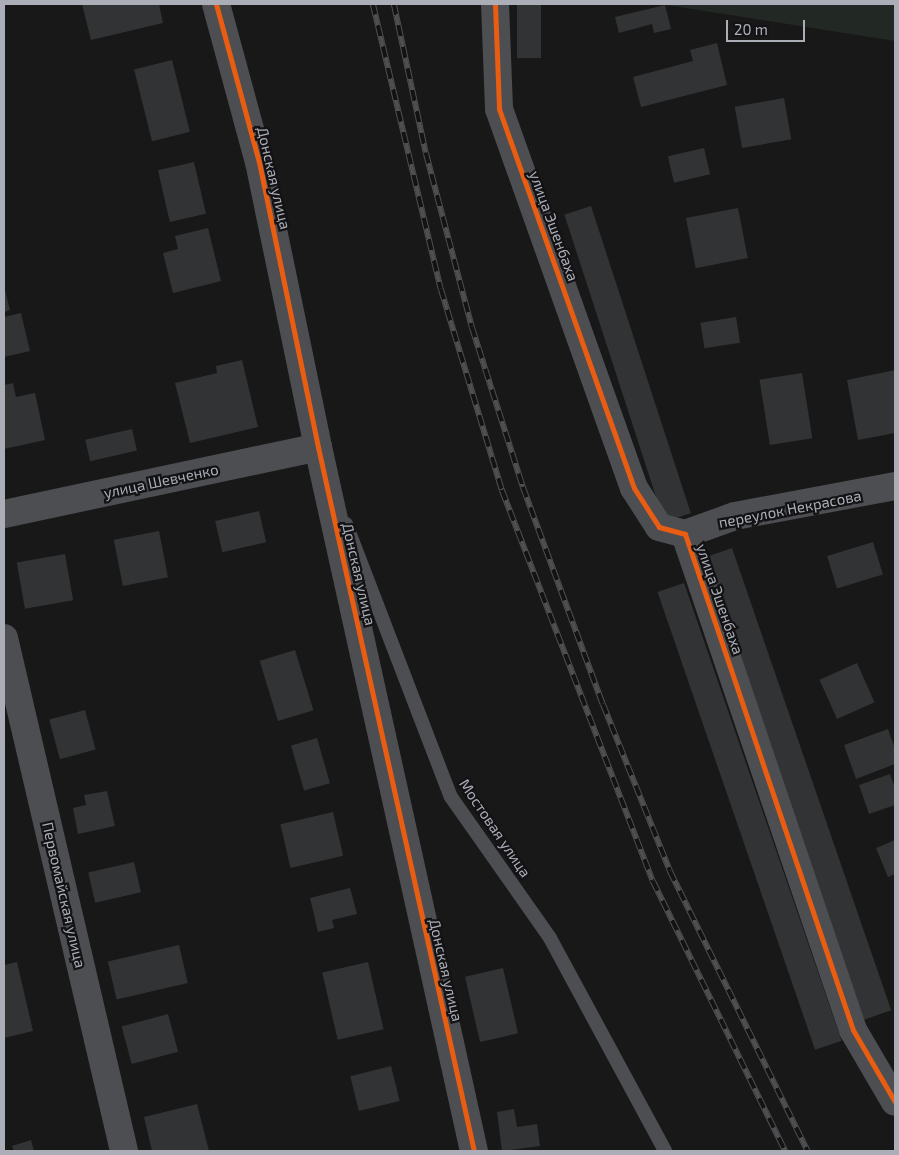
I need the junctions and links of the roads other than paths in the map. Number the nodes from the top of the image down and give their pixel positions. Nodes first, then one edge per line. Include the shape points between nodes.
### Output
1 (216, 4) edge
2 (495, 4) edge
3 (318, 447) junction
4 (895, 486) edge
5 (4, 514) edge
6 (684, 534) junction
7 (4, 638) edge
8 (895, 1102) edge
9 (124, 1151) edge
10 (474, 1151) edge
11 (665, 1151) edge

1 - 3 street, Донская улица via 259,162
2 - 6 street, улица Эшенбаха via 499,110 634,488 659,527
3 - 5 street, улица Шевченко
3 - 10 street, Донская улица
3 - 11 lane, Мостовая улица via 450,797 550,938
4 - 6 street, переулок Некрасова via 735,516
6 - 8 street, улица Эшенбаха via 853,1030
7 - 9 street, Первомайская улица

